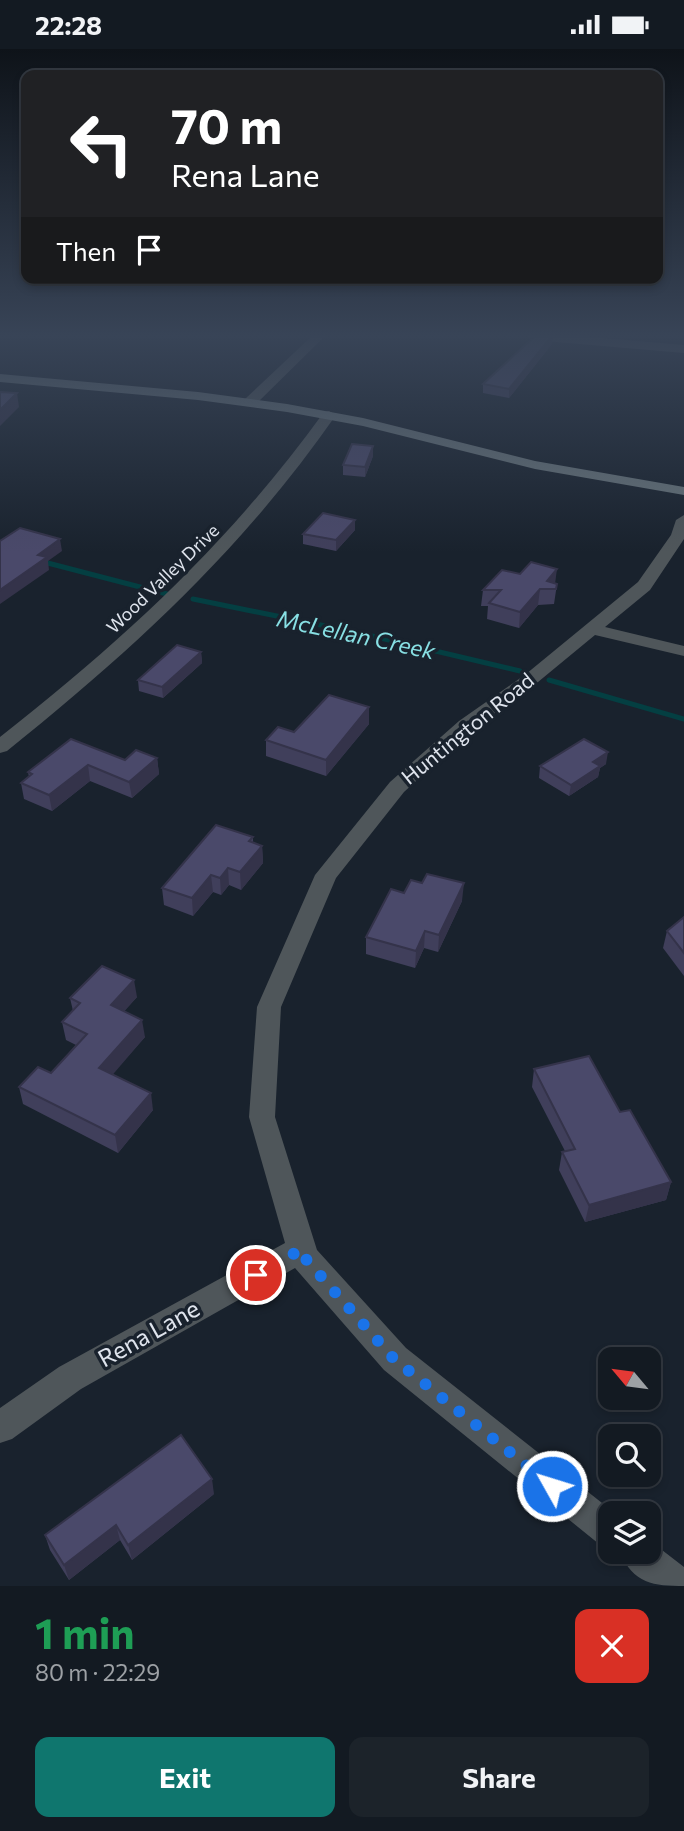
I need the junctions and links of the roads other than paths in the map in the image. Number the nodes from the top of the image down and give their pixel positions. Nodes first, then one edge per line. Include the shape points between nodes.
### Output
1 (285, 408) edge
2 (329, 415) junction
3 (684, 491) edge
4 (684, 520) edge
5 (676, 554) edge
6 (592, 629) junction
7 (684, 651) edge
8 (0, 747) edge
9 (302, 1249) junction
10 (0, 1426) edge
11 (598, 1522) edge
12 (652, 1564) edge
13 (680, 1586) edge

1 - 2 street
2 - 3 street via 535,465
2 - 8 street, Wood Valley Drive via 295,466 245,526 170,605
4 - 5 street, Huntington Road
5 - 6 street, Huntington Road
6 - 7 street
6 - 9 street, Huntington Road via 466,725 397,786 326,876 269,1007 262,1117
9 - 10 street, Rena Lane via 69,1378
9 - 11 street, Huntington Road via 304,1257 394,1359
12 - 13 street

